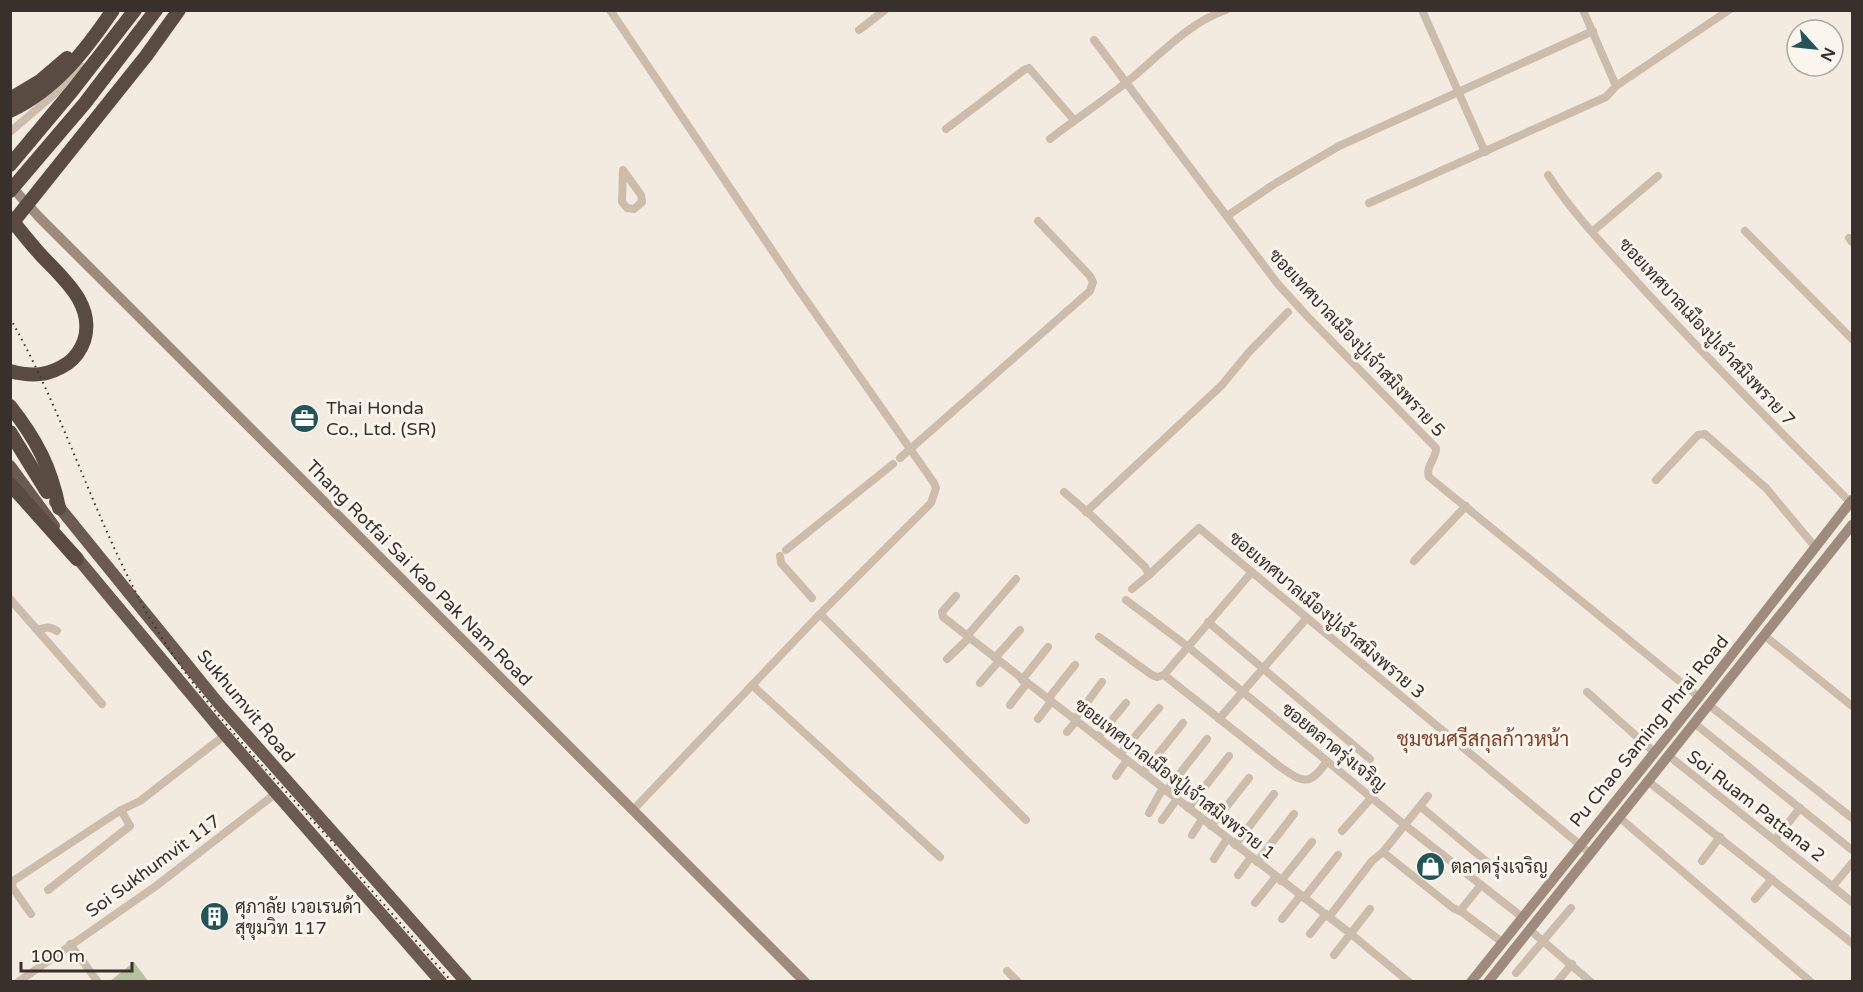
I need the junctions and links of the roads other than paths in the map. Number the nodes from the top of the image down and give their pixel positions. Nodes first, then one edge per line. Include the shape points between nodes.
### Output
1 (111, 10) edge
2 (128, 10) edge
3 (135, 10) edge
4 (156, 10) edge
5 (179, 10) edge
6 (186, 10) edge
7 (610, 10) edge
8 (885, 10) edge
9 (1226, 10) edge
10 (1422, 10) edge
11 (1583, 10) edge
12 (1730, 10) edge
13 (859, 30) dead end
14 (1593, 31) junction
15 (1094, 40) dead end
16 (1127, 81) junction
17 (1616, 86) junction
18 (1459, 92) junction
19 (10, 99) edge
20 (10, 111) edge
21 (1074, 120) junction
22 (946, 129) dead end
23 (10, 132) edge
24 (1050, 139) dead end
25 (1485, 152) junction
26 (10, 165) edge
27 (1548, 176) dead end
28 (1658, 176) dead end
29 (10, 185) edge
30 (10, 191) edge
31 (1370, 203) dead end
32 (30, 207) junction
33 (637, 208) joint
34 (1227, 216) junction
35 (10, 218) edge
36 (1038, 220) dead end
37 (10, 226) edge
38 (1593, 231) junction
39 (1745, 231) dead end
40 (1288, 312) dead end
41 (1852, 339) edge
42 (10, 371) edge
43 (10, 406) edge
44 (10, 432) edge
45 (10, 445) edge
46 (910, 449) junction
47 (900, 458) dead end
48 (893, 464) dead end
49 (10, 466) edge
50 (1656, 480) dead end
51 (10, 484) edge
52 (48, 492) junction
53 (1064, 492) dead end
54 (1852, 502) edge
55 (1466, 506) junction
56 (59, 508) junction
57 (1086, 512) junction
58 (1852, 525) edge
59 (1816, 548) junction
60 (77, 559) junction
61 (1414, 561) dead end
62 (1251, 573) junction
63 (1149, 574) junction
64 (1016, 579) dead end
65 (1132, 589) dead end
66 (956, 596) dead end
67 (812, 598) dead end
68 (1126, 600) dead end
69 (11, 601) edge
70 (1765, 613) junction
71 (820, 614) junction
72 (1306, 619) junction
73 (1776, 621) junction
74 (1208, 622) junction
75 (38, 630) junction
76 (1020, 630) dead end
77 (57, 631) dead end
78 (1765, 636) junction
79 (968, 637) junction
80 (1099, 637) dead end
81 (1048, 646) dead end
82 (1187, 646) junction
83 (180, 657) junction
84 (948, 659) dead end
85 (997, 660) junction
86 (1075, 665) dead end
87 (167, 667) junction
88 (1262, 668) junction
89 (1164, 675) junction
90 (1025, 682) junction
91 (1102, 682) dead end
92 (980, 683) dead end
93 (752, 685) junction
94 (1243, 691) junction
95 (1587, 692) dead end
96 (1050, 700) junction
97 (1695, 701) junction
98 (1126, 703) dead end
99 (102, 704) dead end
100 (1010, 705) dead end
101 (1852, 706) edge
102 (1159, 708) dead end
103 (1705, 709) junction
104 (1038, 719) dead end
105 (1219, 719) junction
106 (1076, 720) junction
107 (1183, 723) dead end
108 (1694, 723) junction
109 (1067, 732) dead end
110 (225, 735) junction
111 (1098, 737) junction
112 (1207, 739) dead end
113 (1654, 753) junction
114 (1229, 756) dead end
115 (1669, 756) junction
116 (1124, 757) junction
117 (1370, 759) dead end
118 (1327, 761) junction
119 (1143, 773) junction
120 (1116, 776) dead end
121 (1249, 778) dead end
122 (1649, 782) junction
123 (1164, 789) junction
124 (275, 794) junction
125 (1274, 794) dead end
126 (1428, 796) dead end
127 (1372, 797) junction
128 (1177, 799) junction
129 (1420, 807) junction
130 (1188, 808) junction
131 (1800, 808) junction
132 (121, 810) junction
133 (633, 810) junction
134 (1149, 813) dead end
135 (1294, 814) dead end
136 (1620, 818) junction
137 (1852, 818) edge
138 (1202, 819) junction
139 (1026, 820) dead end
140 (1162, 820) dead end
141 (1211, 826) junction
142 (1406, 826) junction
143 (1342, 831) dead end
144 (1192, 835) dead end
145 (1720, 837) junction
146 (1227, 839) junction
147 (1774, 840) junction
148 (1312, 842) dead end
149 (1235, 845) junction
150 (1580, 845) junction
151 (1852, 850) edge
152 (1383, 852) junction
153 (1591, 854) junction
154 (1338, 855) dead end
155 (940, 857) dead end
156 (1214, 859) dead end
157 (1254, 860) junction
158 (1702, 861) dead end
159 (1852, 863) edge
160 (1493, 867) dead end
161 (1238, 875) dead end
162 (1279, 879) junction
163 (1772, 879) junction
164 (1481, 885) junction
165 (1833, 886) junction
166 (48, 890) dead end
167 (1302, 897) junction
168 (1755, 899) dead end
169 (1852, 902) edge
170 (1255, 903) dead end
171 (1571, 908) dead end
172 (1370, 909) dead end
173 (1460, 911) junction
174 (31, 914) dead end
175 (1327, 916) junction
176 (1522, 917) junction
177 (1282, 919) dead end
178 (1530, 930) junction
179 (1310, 934) dead end
180 (1351, 934) junction
181 (1544, 941) junction
182 (1502, 942) junction
183 (1852, 943) edge
184 (70, 945) junction
185 (1334, 955) dead end
186 (1572, 964) junction
187 (1007, 971) dead end
188 (1516, 973) dead end
189 (18, 981) edge
190 (98, 981) edge
191 (441, 981) edge
192 (466, 981) edge
193 (805, 981) edge
194 (1018, 981) edge
195 (1409, 981) edge
196 (1471, 981) edge
197 (1488, 981) edge
198 (1557, 981) edge
199 (1591, 981) edge
200 (1811, 981) edge

1 - 19 highway via 55,69
1 - 20 highway via 58,80
2 - 23 street via 72,79
3 - 26 highway
4 - 30 highway, bridge via 85,103
5 - 37 highway, bridge
6 - 32 street
7 - 46 street
8 - 13 street
9 - 16 street via 1206,19
10 - 18 street
11 - 14 street
12 - 17 street
14 - 17 street
14 - 18 street
15 - 16 street, ซอยเทศบาลเมืองปู่เจ้าสมิงพราย 5
16 - 21 street
16 - 34 street, ซอยเทศบาลเมืองปู่เจ้าสมิงพราย 5
17 - 25 street via 1606,97
18 - 25 street
18 - 34 street via 1339,146
21 - 22 street via 1027,68
21 - 24 street
25 - 31 street
27 - 38 street, ซอยเทศบาลเมืองปู่เจ้าสมิงพราย 7
28 - 38 street
29 - 32 main road, Thang Rotfai Sai Kao Pak Nam Road
32 - 133 main road, Thang Rotfai Sai Kao Pak Nam Road
33 - 33 street via 627,208 622,202 623,170 641,195 642,202
34 - 55 street, ซอยเทศบาลเมืองปู่เจ้าสมิงพราย 5 via 1277,283 1436,447 1428,477
35 - 42 highway via 74,290 86,332 79,351 56,370 33,375
36 - 46 street via 1090,276 1090,291
38 - 54 street, ซอยเทศบาลเมืองปู่เจ้าสมิงพราย 7 via 1689,338
39 - 41 street
40 - 57 street via 1222,385
43 - 56 highway via 48,467
44 - 52 highway
45 - 52 highway, Sukhumvit Road
46 - 47 street
46 - 71 street via 936,489 931,503
48 - 67 street via 783,553 781,563
49 - 60 highway, Sukhumvit Road
50 - 59 street via 1698,435 1705,434 1766,488
51 - 60 highway
52 - 56 highway, Sukhumvit Road
53 - 57 street
54 - 59 main road, Pu Chao Saming Phrai Road
55 - 61 street
55 - 97 street, ซอยเทศบาลเมืองปู่เจ้าสมิงพราย 5
56 - 83 highway, Sukhumvit Road
57 - 63 street
58 - 73 main road, Pu Chao Saming Phrai Road
59 - 70 main road, Pu Chao Saming Phrai Road
60 - 87 highway, Sukhumvit Road
62 - 63 street, ซอยเทศบาลเมืองปู่เจ้าสมิงพราย 3 via 1199,528
62 - 72 street, ซอยเทศบาลเมืองปู่เจ้าสมิงพราย 3
62 - 74 street
63 - 65 street
64 - 79 street
66 - 79 street, ซอยเทศบาลเมืองปู่เจ้าสมิงพราย 1 via 942,615
68 - 82 street, ซอยตลาดรุ่งเจริญ
69 - 75 street
70 - 73 main road
70 - 97 main road, Pu Chao Saming Phrai Road
71 - 93 street
71 - 139 street
72 - 88 street
72 - 150 street, ซอยเทศบาลเมืองปู่เจ้าสมิงพราย 3
73 - 78 main road, Pu Chao Saming Phrai Road
74 - 82 street
74 - 88 street
75 - 77 street via 52,627
75 - 99 street
76 - 85 street
78 - 101 street
78 - 103 main road, Pu Chao Saming Phrai Road
79 - 84 street
79 - 85 street, ซอยเทศบาลเมืองปู่เจ้าสมิงพราย 1
80 - 89 street via 1152,675
81 - 90 street
82 - 89 street
82 - 94 street, ซอยตลาดรุ่งเจริญ
83 - 87 highway
83 - 192 highway, Sukhumvit Road
85 - 90 street, ซอยเทศบาลเมืองปู่เจ้าสมิงพราย 1
85 - 92 street
86 - 96 street
87 - 110 highway, Sukhumvit Road
88 - 94 street
88 - 117 street
89 - 105 street
90 - 96 street, ซอยเทศบาลเมืองปู่เจ้าสมิงพราย 1
90 - 100 street
91 - 106 street
93 - 133 street
93 - 155 street
94 - 105 street
94 - 118 street, ซอยตลาดรุ่งเจริญ
95 - 113 street
96 - 104 street
96 - 106 street, ซอยเทศบาลเมืองปู่เจ้าสมิงพราย 1
97 - 103 main road
97 - 113 main road, Pu Chao Saming Phrai Road
98 - 111 street
102 - 116 street
103 - 108 main road, Pu Chao Saming Phrai Road
103 - 137 street
105 - 118 street via 1298,779 1313,778
106 - 109 street
106 - 111 street, ซอยเทศบาลเมืองปู่เจ้าสมิงพราย 1
107 - 119 street
108 - 115 main road, Pu Chao Saming Phrai Road
108 - 131 street
110 - 124 highway, Sukhumvit Road
110 - 132 street via 141,801
111 - 116 street, ซอยเทศบาลเมืองปู่เจ้าสมิงพราย 1
112 - 123 street
113 - 150 main road, Pu Chao Saming Phrai Road
114 - 130 street
115 - 122 main road, Pu Chao Saming Phrai Road
115 - 147 street, Soi Ruam Pattana 2
116 - 119 street, ซอยเทศบาลเมืองปู่เจ้าสมิงพราย 1
116 - 120 street
118 - 127 street, ซอยตลาดรุ่งเจริญ
119 - 123 street, ซอยเทศบาลเมืองปู่เจ้าสมิงพราย 1
121 - 141 street
122 - 136 main road, Pu Chao Saming Phrai Road
122 - 145 street
123 - 128 street, ซอยเทศบาลเมืองปู่เจ้าสมิงพราย 1
123 - 134 street
124 - 184 street, Soi Sukhumvit 117 via 156,886
124 - 191 highway, Sukhumvit Road
125 - 149 street
126 - 129 street
127 - 142 street, ซอยตลาดรุ่งเจริญ
127 - 143 street
128 - 130 street, ซอยเทศบาลเมืองปู่เจ้าสมิงพราย 1
128 - 140 street
129 - 142 street
129 - 160 street
130 - 138 street, ซอยเทศบาลเมืองปู่เจ้าสมิงพราย 1
131 - 147 street
131 - 151 street
132 - 166 street via 130,826
132 - 174 street via 13,881 12,887
133 - 193 main road, Thang Rotfai Sai Kao Pak Nam Road
135 - 157 street
136 - 153 main road, Pu Chao Saming Phrai Road
136 - 200 street
138 - 141 street, ซอยเทศบาลเมืองปู่เจ้าสมิงพราย 1
138 - 144 street
141 - 146 street, ซอยเทศบาลเมืองปู่เจ้าสมิงพราย 1
142 - 152 street
142 - 164 street, ซอยตลาดรุ่งเจริญ
145 - 158 street
145 - 163 street
146 - 149 street, ซอยเทศบาลเมืองปู่เจ้าสมิงพราย 1
146 - 156 street
147 - 165 street, Soi Ruam Pattana 2
148 - 162 street
149 - 157 street, ซอยเทศบาลเมืองปู่เจ้าสมิงพราย 1
150 - 153 street, ซอยเทศบาลเมืองปู่เจ้าสมิงพราย 3
150 - 176 main road, Pu Chao Saming Phrai Road
152 - 173 street
152 - 175 street
153 - 178 main road, Pu Chao Saming Phrai Road
154 - 167 street
157 - 161 street
157 - 162 street, ซอยเทศบาลเมืองปู่เจ้าสมิงพราย 1
159 - 165 street
162 - 167 street, ซอยเทศบาลเมืองปู่เจ้าสมิงพราย 1
162 - 170 street
163 - 168 street
163 - 183 street
164 - 173 street
164 - 176 street, ซอยตลาดรุ่งเจริญ
165 - 169 street, Soi Ruam Pattana 2
167 - 175 street, ซอยเทศบาลเมืองปู่เจ้าสมิงพราย 1
167 - 177 street
171 - 181 street
172 - 180 street
173 - 182 street
175 - 179 street
175 - 180 street, ซอยเทศบาลเมืองปู่เจ้าสมิงพราย 1
176 - 182 main road, Pu Chao Saming Phrai Road
178 - 181 street
178 - 197 main road, Pu Chao Saming Phrai Road
180 - 185 street
180 - 195 street, ซอยเทศบาลเมืองปู่เจ้าสมิงพราย 1
181 - 186 street
181 - 188 street
182 - 196 main road, Pu Chao Saming Phrai Road
184 - 189 street, Soi Sukhumvit 117
184 - 190 street
186 - 198 street
186 - 199 street
187 - 194 street

